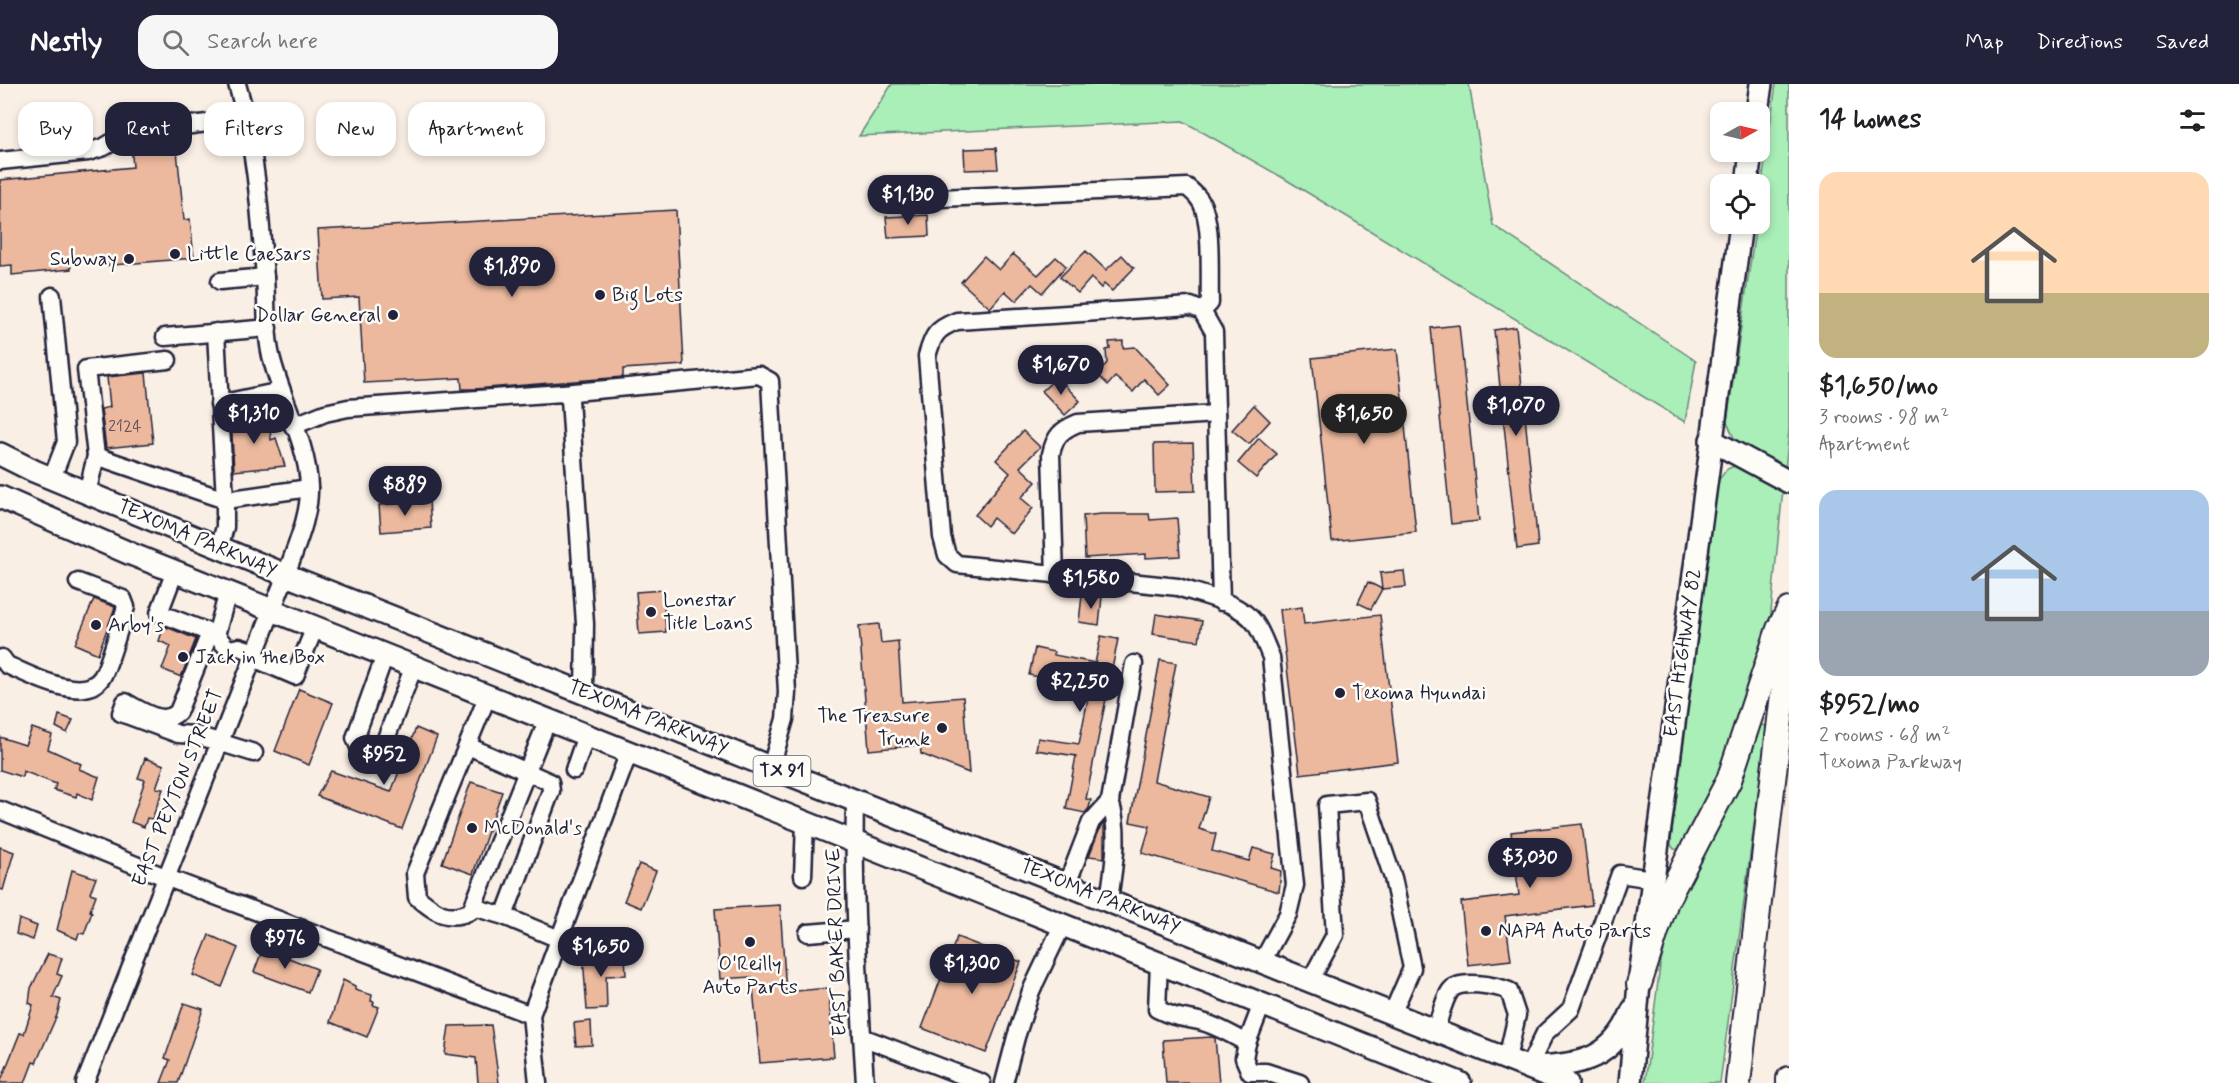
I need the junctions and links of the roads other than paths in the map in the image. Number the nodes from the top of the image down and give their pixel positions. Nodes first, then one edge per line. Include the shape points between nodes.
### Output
1 (237, 84) edge
2 (1761, 84) edge
3 (242, 102) edge
4 (1758, 102) edge
5 (204, 124) edge
6 (253, 156) edge
7 (0, 161) edge
8 (895, 200) dead end
9 (1740, 234) edge
10 (265, 277) junction
11 (220, 281) dead end
12 (52, 296) dead end
13 (1202, 311) junction
14 (268, 328) junction
15 (216, 332) junction
16 (165, 337) dead end
17 (168, 360) dead end
18 (281, 392) junction
19 (563, 393) junction
20 (219, 404) junction
21 (1216, 414) junction
22 (293, 426) junction
23 (1711, 440) junction
24 (0, 454) edge
25 (96, 456) junction
26 (52, 478) junction
27 (1789, 482) edge
28 (309, 488) junction
29 (87, 493) junction
30 (0, 497) edge
31 (225, 500) junction
32 (219, 548) junction
33 (176, 571) junction
34 (286, 576) junction
35 (1055, 576) junction
36 (78, 582) dead end
37 (228, 592) junction
38 (1221, 602) junction
39 (272, 609) junction
40 (1789, 610) edge
41 (315, 627) junction
42 (213, 634) junction
43 (1789, 642) edge
44 (254, 655) junction
45 (385, 655) junction
46 (2, 658) dead end
47 (1134, 664) dead end
48 (414, 666) junction
49 (584, 693) junction
50 (488, 696) junction
51 (548, 719) junction
52 (586, 735) junction
53 (220, 741) junction
54 (468, 746) junction
55 (629, 752) junction
56 (254, 753) dead end
57 (771, 767) junction
58 (574, 770) dead end
59 (526, 771) junction
60 (855, 800) junction
61 (1110, 801) junction
62 (0, 810) edge
63 (805, 822) junction
64 (854, 841) junction
65 (803, 876) dead end
66 (165, 877) junction
67 (1652, 879) junction
68 (1067, 884) junction
69 (1109, 901) junction
70 (473, 907) junction
71 (504, 916) junction
72 (1063, 924) junction
73 (857, 928) junction
74 (808, 933) dead end
75 (559, 939) junction
76 (1262, 962) junction
77 (1160, 963) junction
78 (1310, 981) junction
79 (1638, 991) junction
80 (1262, 1004) junction
81 (1392, 1014) junction
82 (531, 1015) junction
83 (1435, 1031) junction
84 (862, 1037) junction
85 (1247, 1043) junction
86 (1507, 1059) junction
87 (1528, 1068) junction
88 (1434, 1078) edge
89 (1738, 1079) edge
90 (85, 1083) edge
91 (538, 1083) edge
92 (865, 1083) edge
93 (982, 1083) edge
94 (1004, 1083) edge
95 (1300, 1083) edge
96 (1460, 1083) edge
97 (1567, 1083) edge
98 (1630, 1083) edge

1 - 3 street, EAST PEYTON STREET
2 - 4 main road
5 - 7 street via 128,134 88,152
6 - 10 street, EAST PEYTON STREET
8 - 13 street via 1187,187 1198,196 1207,225 1210,303
9 - 23 main road, EAST HIGHWAY 82
10 - 11 street
10 - 14 street, EAST PEYTON STREET
12 - 26 street via 66,442
13 - 21 street via 1214,332
13 - 35 street via 1191,306 957,321 942,326 932,338 927,356 942,537 947,555 957,564
14 - 15 street
14 - 18 street, EAST PEYTON STREET via 270,354
15 - 16 street
15 - 20 street
17 - 25 street via 87,369
18 - 20 street
18 - 22 street, EAST PEYTON STREET
19 - 22 street via 348,408
19 - 49 street via 570,399 585,624
19 - 57 street via 759,375 771,381 787,692 785,719
20 - 31 street
21 - 35 street via 1078,423 1062,430 1054,440 1051,454
21 - 38 street
22 - 28 street, EAST PEYTON STREET via 303,452
23 - 27 main road
23 - 67 main road, EAST HIGHWAY 82
24 - 26 main road, TEXOMA PARKWAY / TX 91
25 - 29 street
25 - 31 street
26 - 29 main road, TEXOMA PARKWAY / TX 91
28 - 31 street
28 - 34 street, EAST PEYTON STREET via 306,513
29 - 32 main road, TEXOMA PARKWAY / TX 91
30 - 33 main road, TEXOMA PARKWAY / TX 91
31 - 32 street via 225,527
32 - 34 main road, TEXOMA PARKWAY / TX 91
33 - 37 main road, TEXOMA PARKWAY / TX 91
33 - 42 street via 159,613
34 - 39 street, EAST PEYTON STREET
34 - 49 main road, TEXOMA PARKWAY / TX 91
35 - 38 street via 1178,587
36 - 46 street via 123,599 126,607 101,678 91,687 63,687 7,665
37 - 39 main road, TEXOMA PARKWAY / TX 91
37 - 42 street
38 - 76 street via 1239,608 1255,623 1271,657 1295,885 1288,914
39 - 41 main road, TEXOMA PARKWAY / TX 91
39 - 44 street, EAST PEYTON STREET
40 - 79 highway via 1779,629 1729,780 1666,901
41 - 44 street via 295,676
41 - 45 main road, TEXOMA PARKWAY / TX 91
42 - 44 street via 228,650 239,647
42 - 53 street via 172,718 165,720 125,702 121,713 178,734
43 - 89 highway
44 - 53 street, EAST PEYTON STREET
45 - 48 main road, TEXOMA PARKWAY / TX 91
45 - 48 street via 355,738 359,747 372,753 382,749
47 - 61 street
48 - 50 main road, TEXOMA PARKWAY / TX 91
49 - 57 main road, TEXOMA PARKWAY / TX 91
50 - 51 main road, TEXOMA PARKWAY / TX 91
50 - 54 street
51 - 52 main road, TEXOMA PARKWAY / TX 91
51 - 59 street
52 - 55 main road, TEXOMA PARKWAY / TX 91
52 - 58 street
53 - 56 street
53 - 66 street, EAST PEYTON STREET
54 - 59 street
54 - 70 street via 414,873 417,897 434,911 458,917
55 - 63 main road, TEXOMA PARKWAY / TX 91
55 - 75 street
57 - 60 main road, TEXOMA PARKWAY / TX 91
59 - 70 street
59 - 71 street via 550,782 551,792
60 - 64 street, EAST BAKER DRIVE
60 - 68 main road, TEXOMA PARKWAY / TX 91
61 - 68 street via 1091,822
61 - 69 street via 1117,841
62 - 66 street
63 - 64 main road, TEXOMA PARKWAY / TX 91
63 - 65 street
64 - 72 main road, TEXOMA PARKWAY / TX 91
64 - 73 street, EAST BAKER DRIVE
66 - 82 street
66 - 90 street, EAST PEYTON STREET
67 - 79 main road, EAST HIGHWAY 82
67 - 87 street via 1620,874 1571,1009 1545,1033
68 - 69 main road, TEXOMA PARKWAY / TX 91
69 - 76 main road, TEXOMA PARKWAY / TX 91
70 - 71 street
71 - 75 street
72 - 77 main road, TEXOMA PARKWAY / TX 91
72 - 94 street via 1033,986
73 - 74 street
73 - 84 street, EAST BAKER DRIVE
75 - 82 street
76 - 78 main road, TEXOMA PARKWAY / TX 91
77 - 80 main road, TEXOMA PARKWAY / TX 91
77 - 85 street via 1157,1009 1174,1018 1200,1021
78 - 81 main road, TEXOMA PARKWAY / TX 91
78 - 81 street via 1335,935 1327,805 1367,801 1393,878 1412,968
79 - 87 main road via 1627,1026 1599,1055 1579,1063
79 - 98 main road, EAST HIGHWAY 82
80 - 85 street
80 - 88 main road, TEXOMA PARKWAY / TX 91
81 - 83 main road, TEXOMA PARKWAY / TX 91
82 - 91 street
83 - 86 main road, TEXOMA PARKWAY / TX 91
83 - 86 street via 1451,990 1457,985 1492,984 1509,991 1517,1015
84 - 92 street, EAST BAKER DRIVE
84 - 93 street
85 - 95 street via 1244,1058 1250,1071
86 - 87 main road, TEXOMA PARKWAY / TX 91
87 - 97 main road, TEXOMA PARKWAY / TX 91
88 - 96 main road, TEXOMA PARKWAY / TX 91

